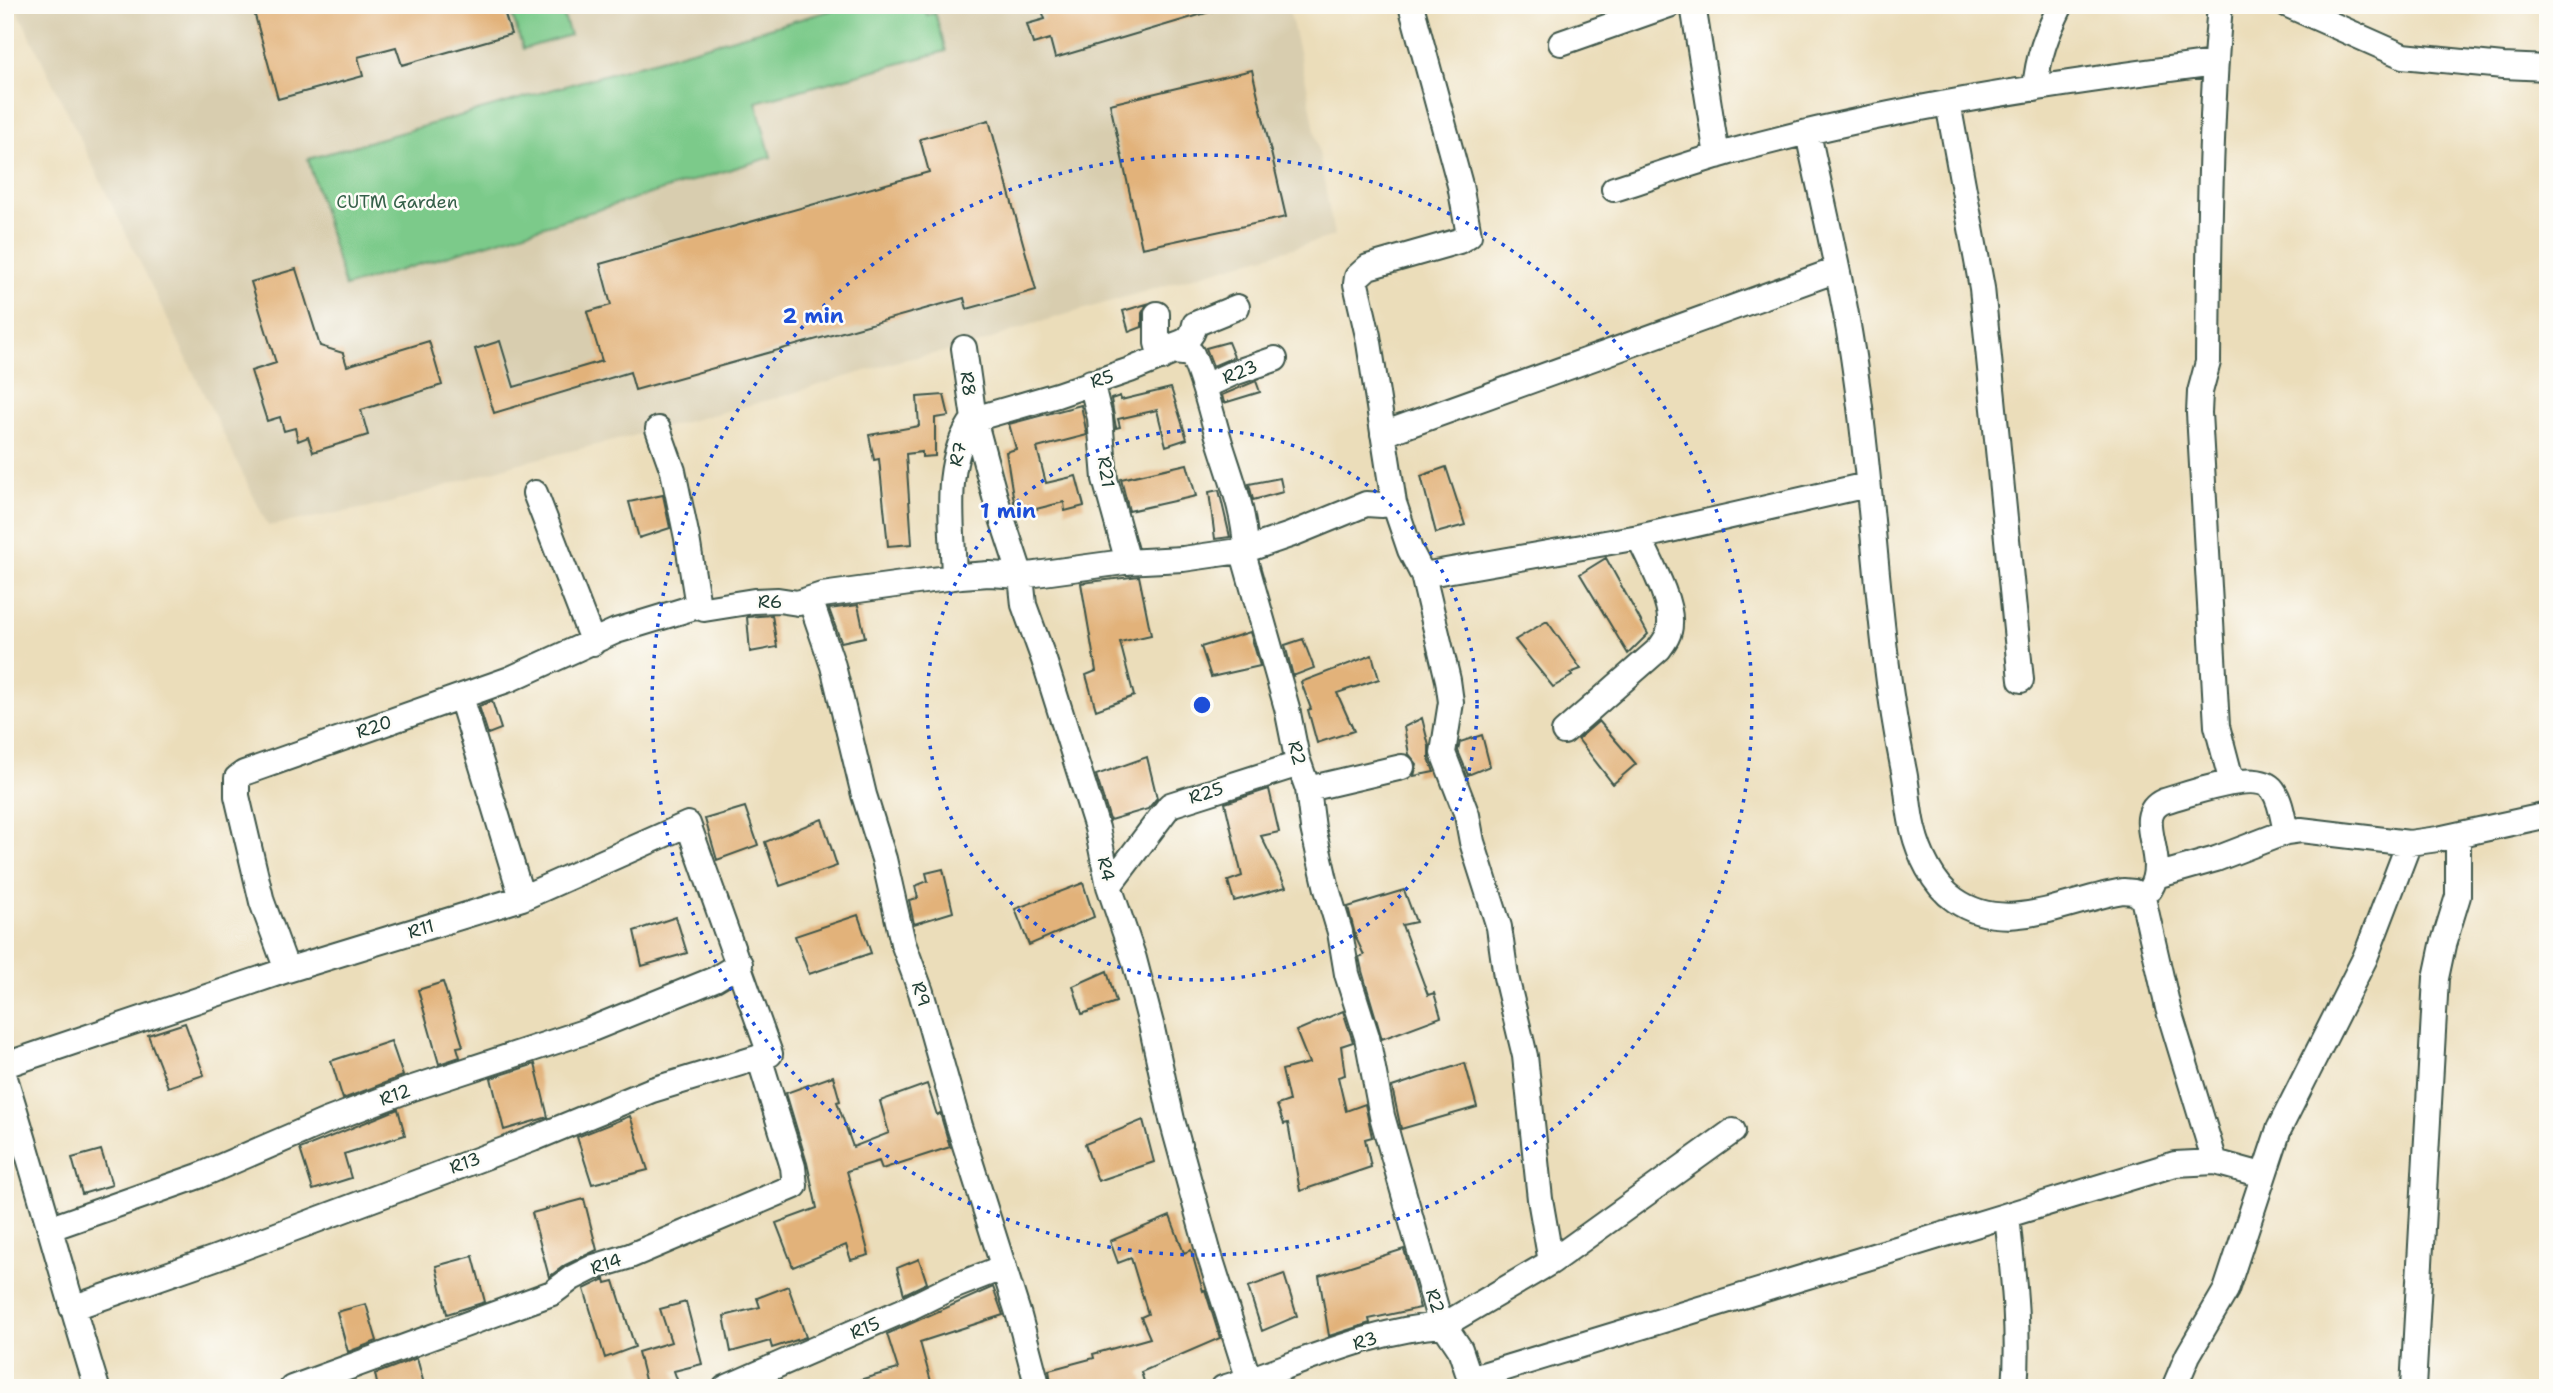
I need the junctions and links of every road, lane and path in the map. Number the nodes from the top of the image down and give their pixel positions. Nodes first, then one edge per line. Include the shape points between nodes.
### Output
1 (1411, 5) edge
2 (1669, 5) edge
3 (1693, 5) edge
4 (2062, 5) edge
5 (2220, 5) edge
6 (2288, 5) edge
7 (1561, 43) dead end
8 (2214, 64) junction
9 (2548, 68) edge
10 (2035, 89) junction
11 (1948, 103) junction
12 (1808, 133) junction
13 (1717, 156) junction
14 (1614, 189) dead end
15 (1837, 270) junction
16 (1237, 307) dead end
17 (1157, 314) dead end
18 (1190, 347) junction
19 (964, 348) dead end
20 (1160, 354) junction
21 (1275, 359) dead end
22 (1091, 382) junction
23 (1205, 386) junction
24 (974, 419) junction
25 (658, 429) dead end
26 (1383, 434) junction
27 (1867, 485) junction
28 (535, 493) dead end
29 (1394, 503) junction
30 (1639, 537) junction
31 (1246, 550) junction
32 (1128, 562) junction
33 (1423, 575) junction
34 (1021, 576) junction
35 (954, 577) junction
36 (810, 599) junction
37 (698, 606) junction
38 (593, 643) junction
39 (2021, 680) dead end
40 (461, 697) junction
41 (1564, 732) dead end
42 (1299, 764) junction
43 (1402, 766) dead end
44 (2232, 783) junction
45 (1308, 789) junction
46 (2548, 815) edge
47 (2286, 832) junction
48 (2458, 835) junction
49 (2409, 843) junction
50 (2156, 876) junction
51 (1110, 886) junction
52 (522, 898) junction
53 (2143, 898) junction
54 (740, 964) junction
55 (287, 970) junction
56 (759, 1057) junction
57 (5, 1065) edge
58 (5, 1078) edge
59 (1733, 1131) dead end
60 (2215, 1162) junction
61 (2262, 1174) junction
62 (2007, 1216) junction
63 (51, 1228) junction
64 (1551, 1262) junction
65 (1003, 1268) junction
66 (72, 1308) junction
67 (1444, 1325) junction
68 (1249, 1380) junction
69 (1472, 1383) edge
70 (97, 1388) edge
71 (292, 1388) edge
72 (726, 1388) edge
73 (1038, 1388) edge
74 (1223, 1388) edge
75 (2015, 1388) edge
76 (2174, 1388) edge
77 (2413, 1388) edge

1 - 26 street via 1469,235 1368,267 1357,277
2 - 7 street
3 - 13 street
4 - 10 street via 2038,59
5 - 8 street
6 - 9 street via 2403,56
8 - 10 street
8 - 44 street via 2208,362 2199,413 2217,726
10 - 11 street
11 - 12 street
11 - 39 street via 1982,288
12 - 13 street
12 - 15 street
13 - 14 street
15 - 26 street
15 - 27 street via 1856,377
16 - 18 street via 1195,324
17 - 20 street
18 - 20 street, R5
18 - 23 street
19 - 24 street, R8
20 - 22 street, R5
21 - 23 street, R23
22 - 24 street, R5
22 - 32 street, R21 via 1100,418 1105,479
23 - 31 street via 1237,494
24 - 34 street
24 - 35 street, R7 via 962,435 953,473
25 - 37 street via 673,471
26 - 29 street
27 - 30 street
27 - 53 street via 1896,738 1913,828 1937,883 1954,900 1979,913 2008,918 2123,891
28 - 38 street
29 - 31 street via 1366,504
29 - 33 street
30 - 33 street
30 - 41 street via 1670,611 1667,639
31 - 32 street
31 - 42 street, R2
32 - 34 street
33 - 64 street via 1451,702 1443,753 1467,815 1499,927 1525,1056
34 - 35 street, R6
34 - 51 street, R4 via 1024,605 1097,828
35 - 36 street, R6
36 - 37 street, R6
36 - 65 street, R9 via 833,666 902,943 921,992
37 - 38 street, R20 via 616,631
38 - 40 street, R20
40 - 52 street
40 - 55 street, R20 via 237,778 237,796 262,902
42 - 45 street, R2
42 - 51 street, R25 via 1170,805
43 - 45 street
44 - 47 street via 2263,782 2272,789
44 - 50 street via 2155,805 2150,811
45 - 67 street, R2 via 1313,828 1347,974 1367,1037 1382,1116
46 - 48 street
47 - 49 street
47 - 50 street
48 - 49 street
48 - 77 street via 2458,896 2436,978
49 - 61 street via 2365,958 2292,1099
50 - 53 street
51 - 68 street, R4 via 1134,959 1206,1243
52 - 54 street, R11 via 688,824
52 - 55 street, R11
53 - 60 street via 2168,1008
54 - 56 street via 769,1054
54 - 63 street, R12 via 715,979 587,1031 413,1088 199,1176
55 - 57 street, R11
56 - 66 street, R13 via 652,1090 533,1139
56 - 71 street, R14 via 795,1186 594,1267 552,1293
58 - 63 street
59 - 64 street, R2
60 - 61 street
60 - 62 street via 2175,1164
61 - 76 street via 2226,1290
62 - 69 street
62 - 75 street via 2018,1351
63 - 66 street
64 - 67 street, R2
65 - 72 street, R15
65 - 73 street, R9
66 - 70 street
67 - 68 street, R3 via 1420,1326 1368,1340
67 - 69 street via 1460,1349
68 - 74 street, R3

